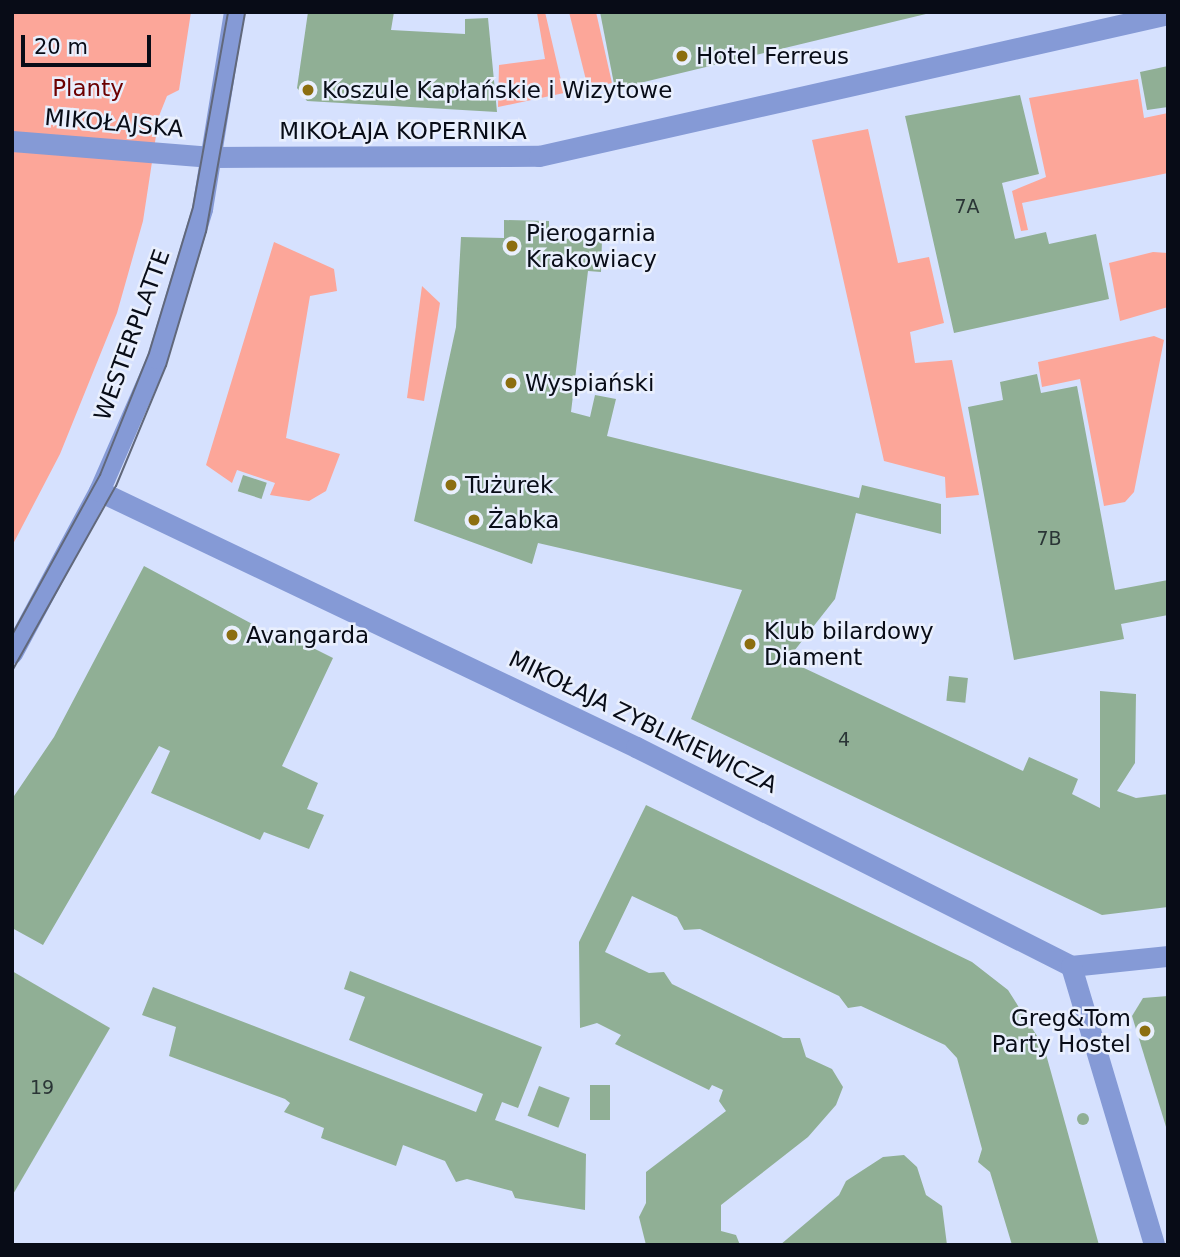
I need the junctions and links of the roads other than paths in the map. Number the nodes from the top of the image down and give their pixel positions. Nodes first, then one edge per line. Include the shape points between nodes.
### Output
1 (234, 12) edge
2 (1168, 14) edge
3 (12, 141) edge
4 (211, 157) junction
5 (100, 491) junction
6 (12, 653) edge
7 (1168, 956) edge
8 (1071, 966) junction
9 (1154, 1245) edge

1 - 4 street, WESTERPLATTE
2 - 4 street, MIKOŁAJA KOPERNIKA via 539,156
3 - 4 street, MIKOŁAJSKA
4 - 5 street, WESTERPLATTE via 182,283
5 - 6 street, WESTERPLATTE
5 - 8 street, MIKOŁAJA ZYBLIKIEWICZA via 636,747
7 - 8 street
8 - 9 street

